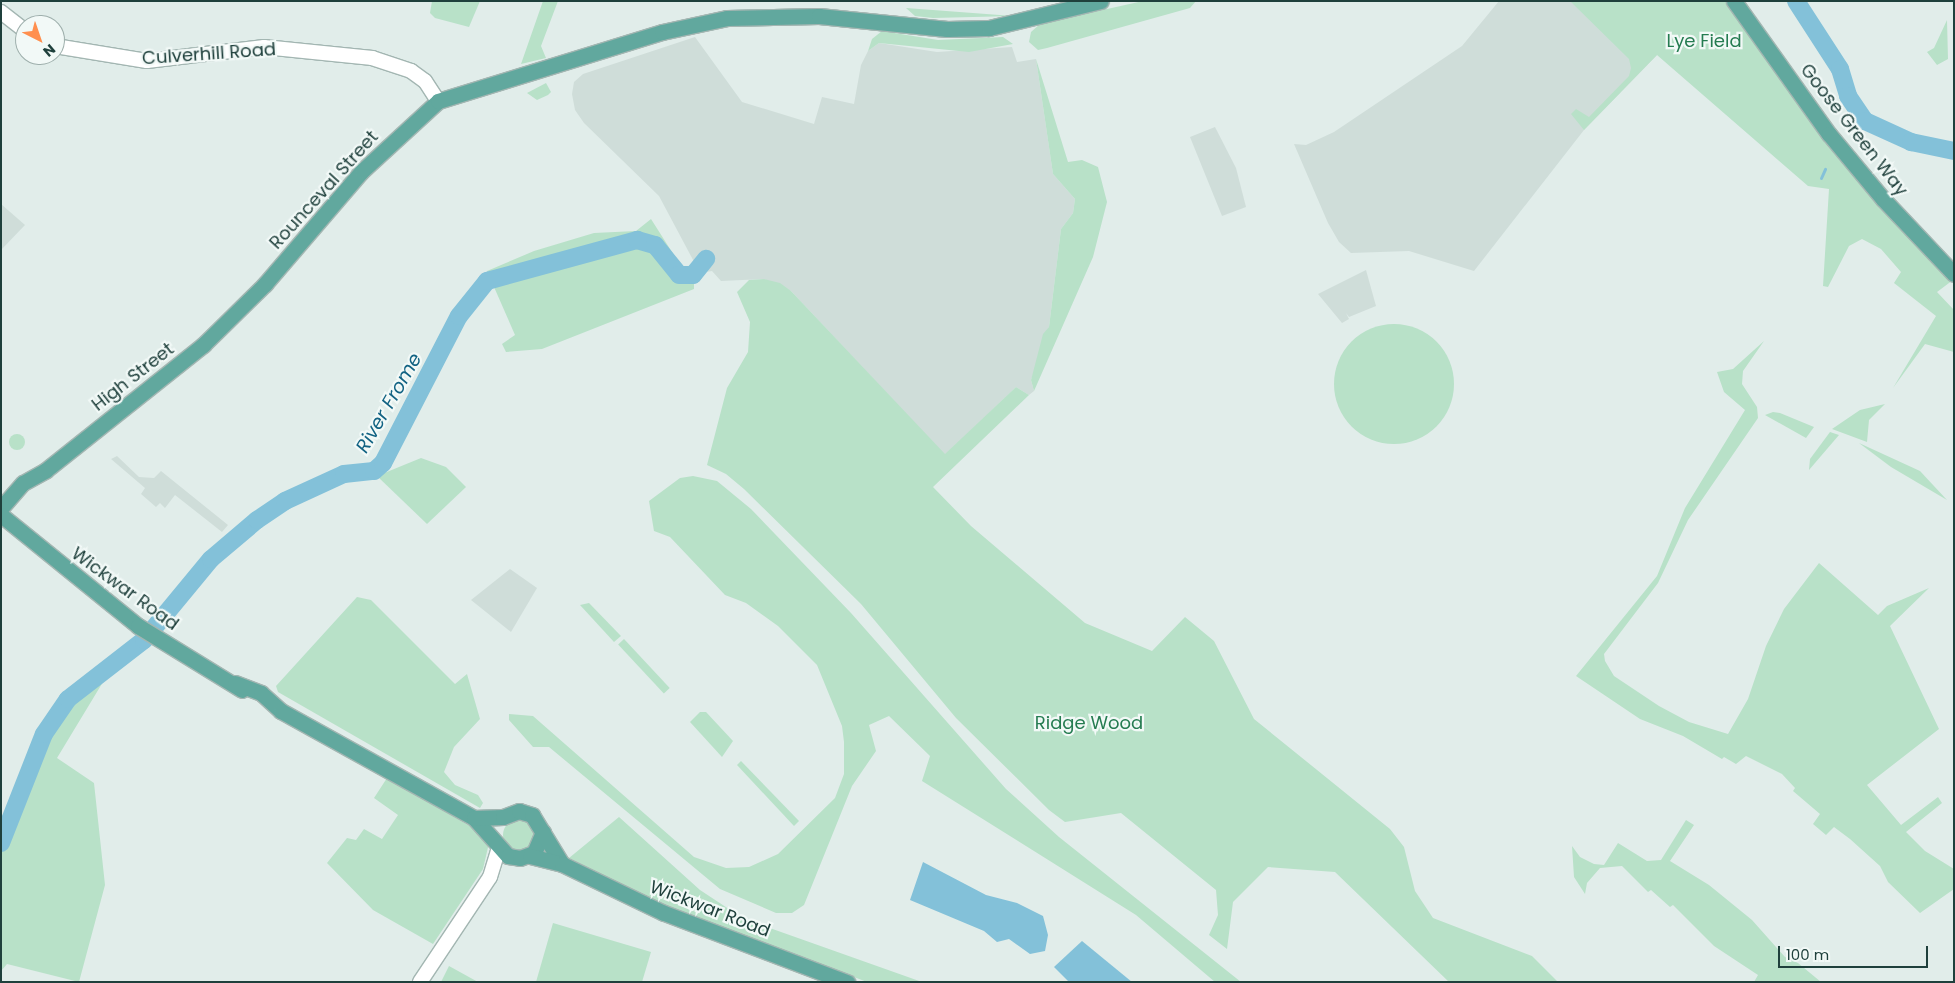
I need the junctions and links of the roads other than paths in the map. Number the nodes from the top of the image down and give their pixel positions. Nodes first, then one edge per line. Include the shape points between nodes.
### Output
1 (1101, 1) edge
2 (1734, 1) edge
3 (1, 12) edge
4 (15, 23) edge
5 (65, 48) edge
6 (438, 101) junction
7 (1954, 274) edge
8 (253, 297) joint
9 (1, 508) edge
10 (1, 515) edge
11 (503, 817) junction
12 (474, 818) junction
13 (543, 832) junction
14 (497, 843) junction
15 (525, 857) junction
16 (562, 864) junction
17 (490, 877) junction
18 (420, 982) edge
19 (847, 982) edge

1 - 6 main road, Rounceval Street via 1020,23 982,29 820,16 742,16 682,27
2 - 7 main road, Goose Green Way via 1829,134 1883,199
3 - 4 street
5 - 6 street, Culverhill Road via 146,61 264,47 372,58 411,71 425,81
6 - 8 main road, Rounceval Street via 362,171
8 - 9 main road, High Street via 179,366
10 - 12 main road, Wickwar Road via 154,637 234,683 261,693 281,711
11 - 12 main road
11 - 13 main road via 513,812 527,812 538,820
11 - 14 main road
12 - 14 main road, Wickwar Road
13 - 15 main road via 540,847
13 - 16 main road
14 - 15 main road, Wickwar Road via 508,856
14 - 17 street
15 - 16 main road, Wickwar Road
15 - 17 street
16 - 19 main road, Wickwar Road via 664,913
17 - 18 street

